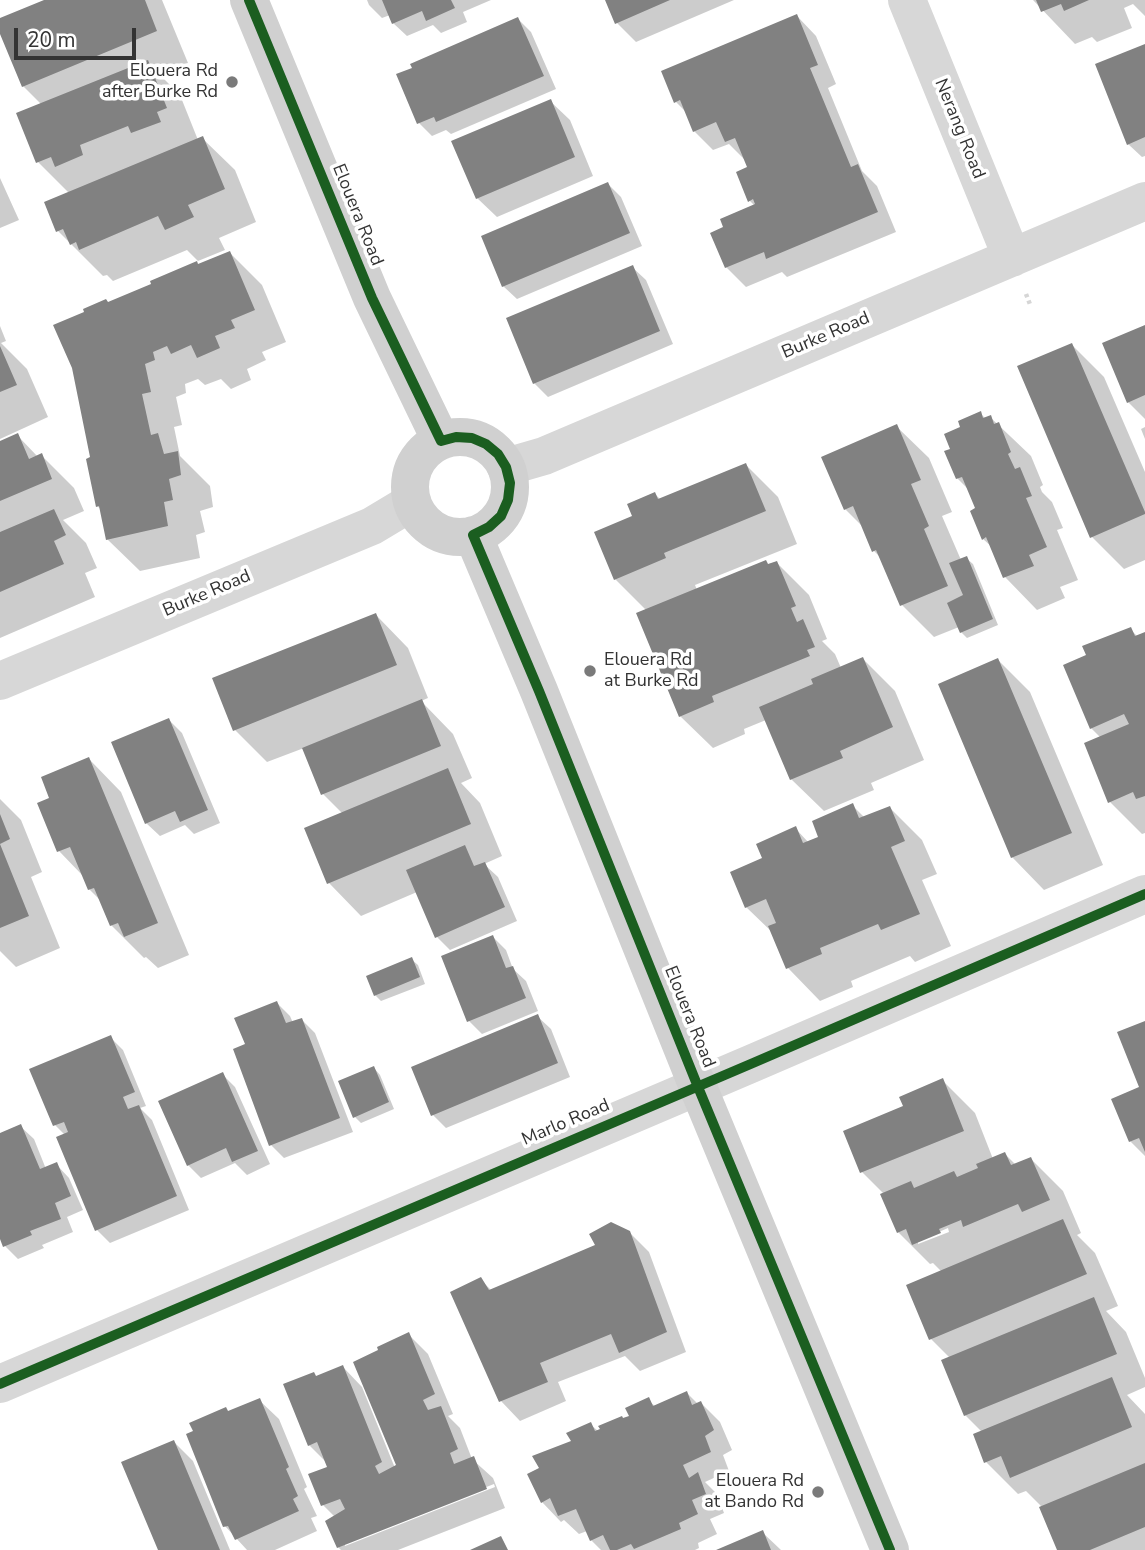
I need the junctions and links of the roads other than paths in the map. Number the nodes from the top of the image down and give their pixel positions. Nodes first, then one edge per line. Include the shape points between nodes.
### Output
1 (249, 0) edge
2 (907, 0) edge
3 (1145, 201) edge
4 (1012, 258) junction
5 (441, 441) junction
6 (506, 467) junction
7 (412, 502) junction
8 (473, 535) junction
9 (0, 681) edge
10 (1145, 894) edge
11 (698, 1087) junction
12 (0, 1384) edge
13 (890, 1550) edge

1 - 5 street, Elouera Road via 372,298
2 - 4 street, Nerang Road
3 - 4 street, Burke Road
4 - 6 street, Burke Road via 544,456
5 - 6 street via 472,438 498,454
5 - 7 street via 418,459 412,473
6 - 8 street via 510,483 501,516
7 - 8 street via 419,516 436,531 458,537
7 - 9 street, Burke Road via 372,526
8 - 11 street, Elouera Road
10 - 11 street, Marlo Road
11 - 12 street, Marlo Road
11 - 13 street, Elouera Road

